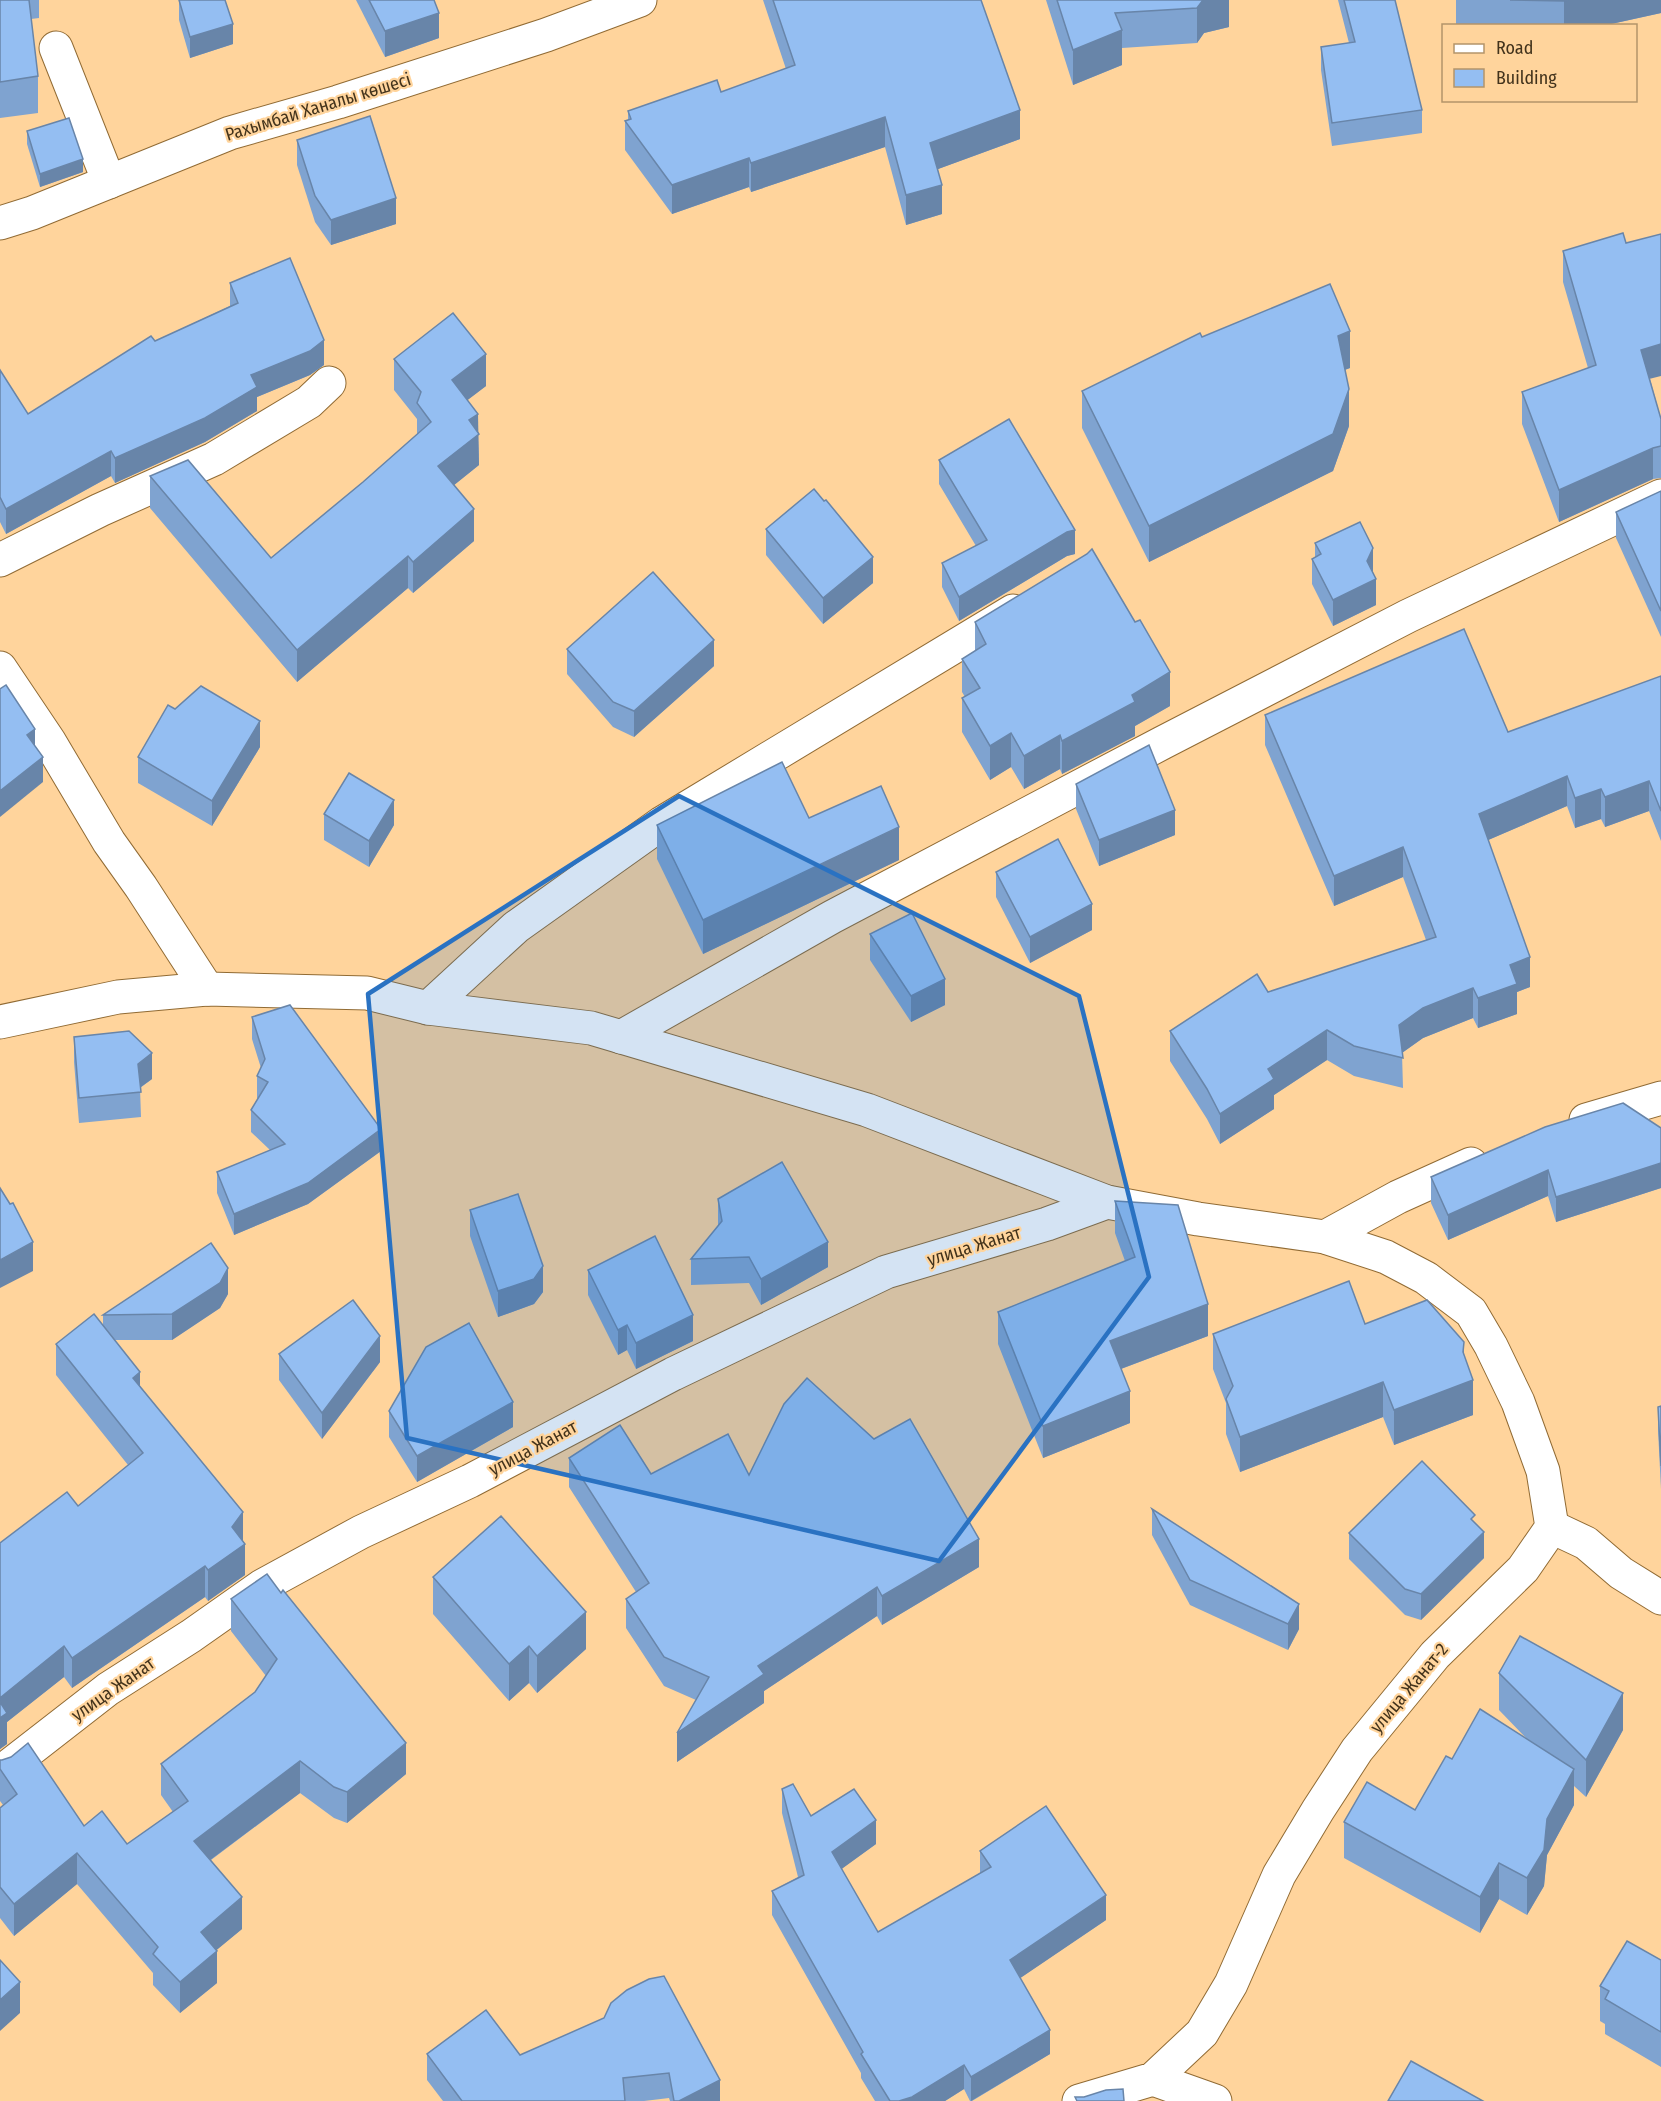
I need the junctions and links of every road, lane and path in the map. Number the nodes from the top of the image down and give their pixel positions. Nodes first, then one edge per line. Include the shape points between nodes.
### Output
1 (640, 0) edge
2 (56, 48) dead end
3 (109, 182) junction
4 (0, 223) edge
5 (329, 383) dead end
6 (1661, 496) edge
7 (0, 560) edge
8 (1036, 596) edge
9 (0, 668) edge
10 (207, 989) junction
11 (428, 1008) junction
12 (0, 1022) edge
13 (621, 1037) junction
14 (1661, 1098) edge
15 (1559, 1128) edge
16 (1495, 1154) edge
17 (1107, 1202) junction
18 (1325, 1237) junction
19 (1552, 1527) junction
20 (1661, 1598) edge
21 (0, 1773) edge
22 (1153, 2079) junction
23 (1079, 2101) edge
24 (1215, 2101) edge

1 - 3 street, Рахымбай Ханалы көшесі via 546,35 230,133
2 - 3 street
3 - 4 street, Рахымбай Ханалы көшесі
5 - 7 street via 309,402 214,459
6 - 13 street via 1408,616 1162,743 832,917
8 - 11 street via 662,823 516,927
9 - 10 street
10 - 11 street via 367,993
10 - 12 street via 118,997
11 - 13 street via 591,1028
13 - 17 street via 867,1110
14 - 15 street
16 - 18 street via 1398,1197
17 - 18 street
17 - 21 street, улица Жанат via 886,1272 673,1374 470,1481 361,1532 262,1586 108,1689
18 - 19 street via 1386,1257 1426,1278 1471,1312 1518,1402 1543,1471
19 - 20 street via 1586,1543
19 - 22 street, улица Жанат-2 via 1523,1569 1435,1655 1357,1750 1279,1875 1231,1984 1202,2033
22 - 23 street, улица Жанат-2
22 - 24 street

